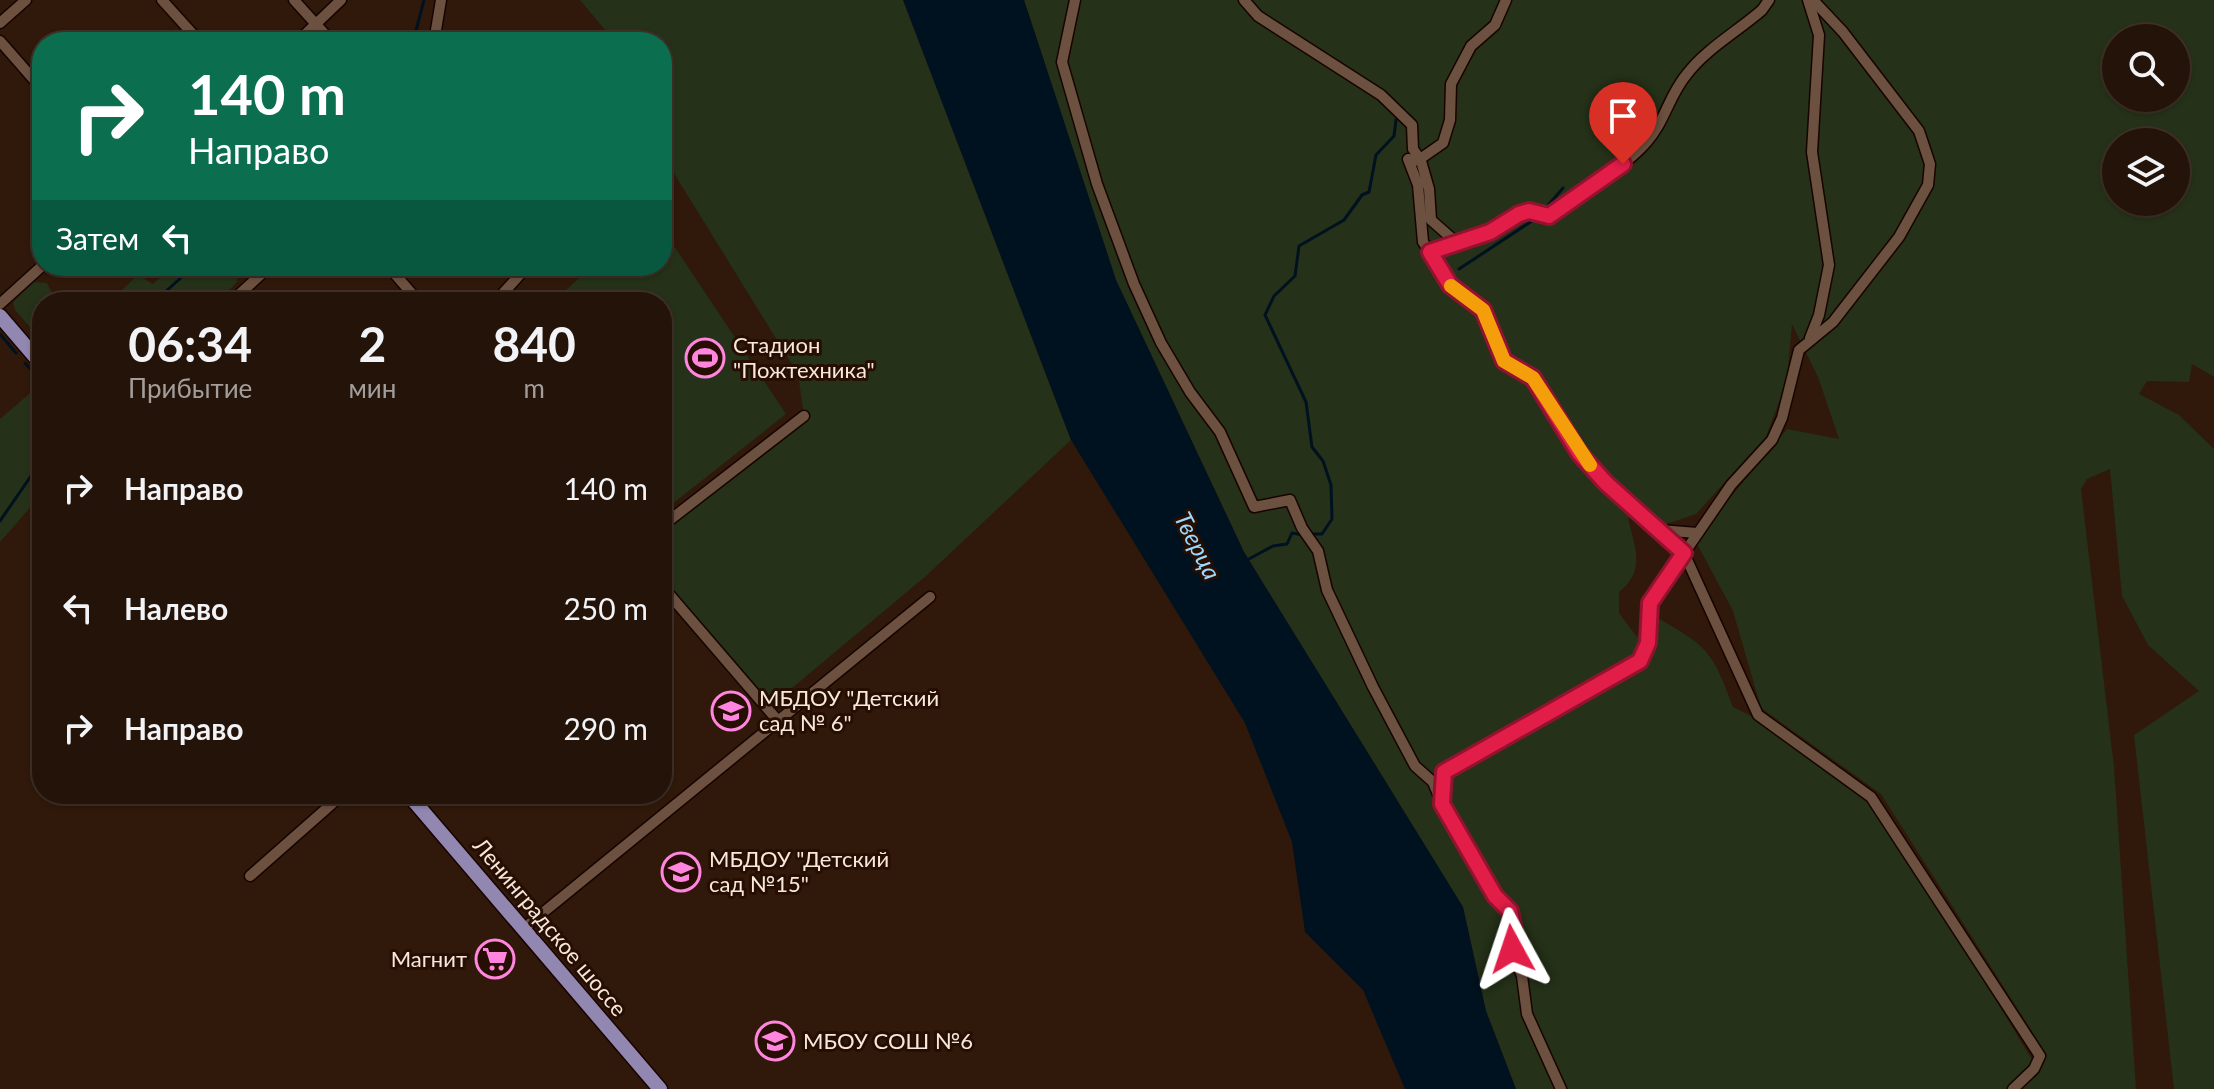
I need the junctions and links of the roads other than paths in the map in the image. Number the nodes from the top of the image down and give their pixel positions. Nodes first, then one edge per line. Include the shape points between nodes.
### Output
1 (26, 0) edge
2 (162, 0) edge
3 (294, 0) edge
4 (341, 0) edge
5 (441, 0) edge
6 (1075, 0) edge
7 (1244, 0) edge
8 (1506, 0) edge
9 (1769, 0) edge
10 (1810, 0) edge
11 (0, 23) edge
12 (316, 25) junction
13 (191, 32) edge
14 (308, 32) edge
15 (323, 32) edge
16 (436, 32) edge
17 (0, 41) edge
18 (32, 78) edge
19 (1420, 159) junction
20 (1457, 243) junction
21 (1430, 252) junction
22 (32, 275) edge
23 (259, 276) edge
24 (397, 276) edge
25 (516, 276) edge
26 (242, 292) edge
27 (410, 292) edge
28 (503, 292) edge
29 (0, 304) edge
30 (0, 316) edge
31 (1809, 340) junction
32 (32, 353) edge
33 (804, 416) dead end
34 (672, 518) edge
35 (1660, 530) junction
36 (1697, 533) junction
37 (1684, 553) junction
38 (930, 597) dead end
39 (672, 598) edge
40 (779, 722) junction
41 (332, 804) edge
42 (417, 804) edge
43 (1442, 804) junction
44 (250, 876) dead end
45 (523, 929) junction
46 (660, 1089) edge
47 (1561, 1089) edge
48 (2013, 1089) edge

1 - 11 street
2 - 13 street
3 - 12 street
4 - 12 street
5 - 16 street
6 - 43 street via 1062,62 1097,184 1134,284 1161,343 1220,432 1254,507 1290,500 1318,551 1327,590 1373,687
7 - 19 street via 1258,16 1381,95 1412,125 1413,149
8 - 19 street via 1495,25 1471,46 1451,84 1443,143
9 - 20 street via 1689,70 1651,137 1607,177 1549,216 1529,211
10 - 31 street via 1819,35 1812,152 1829,265
10 - 31 street via 1843,32 1919,131 1930,164 1928,185 1899,237 1833,322
12 - 14 street
12 - 15 street
17 - 18 street
19 - 20 street via 1431,220
19 - 21 street via 1408,159 1418,185 1423,242
20 - 21 street
21 - 35 street via 1450,285 1483,310 1504,361 1533,378 1579,453
22 - 29 street
23 - 26 street
24 - 27 street
25 - 28 street
30 - 32 main road
31 - 36 street via 1799,350 1772,440
33 - 34 street
35 - 36 street
35 - 37 street
36 - 37 street
37 - 43 street via 1650,603 1648,643 1640,661 1444,772
37 - 48 street via 1758,715 1871,797 2040,1056
38 - 40 street
39 - 40 street
40 - 45 street
41 - 44 street
42 - 45 main road, Ленинградское шоссе
43 - 47 street via 1495,896 1510,911 1512,949 1527,1014
45 - 46 main road, Ленинградское шоссе

